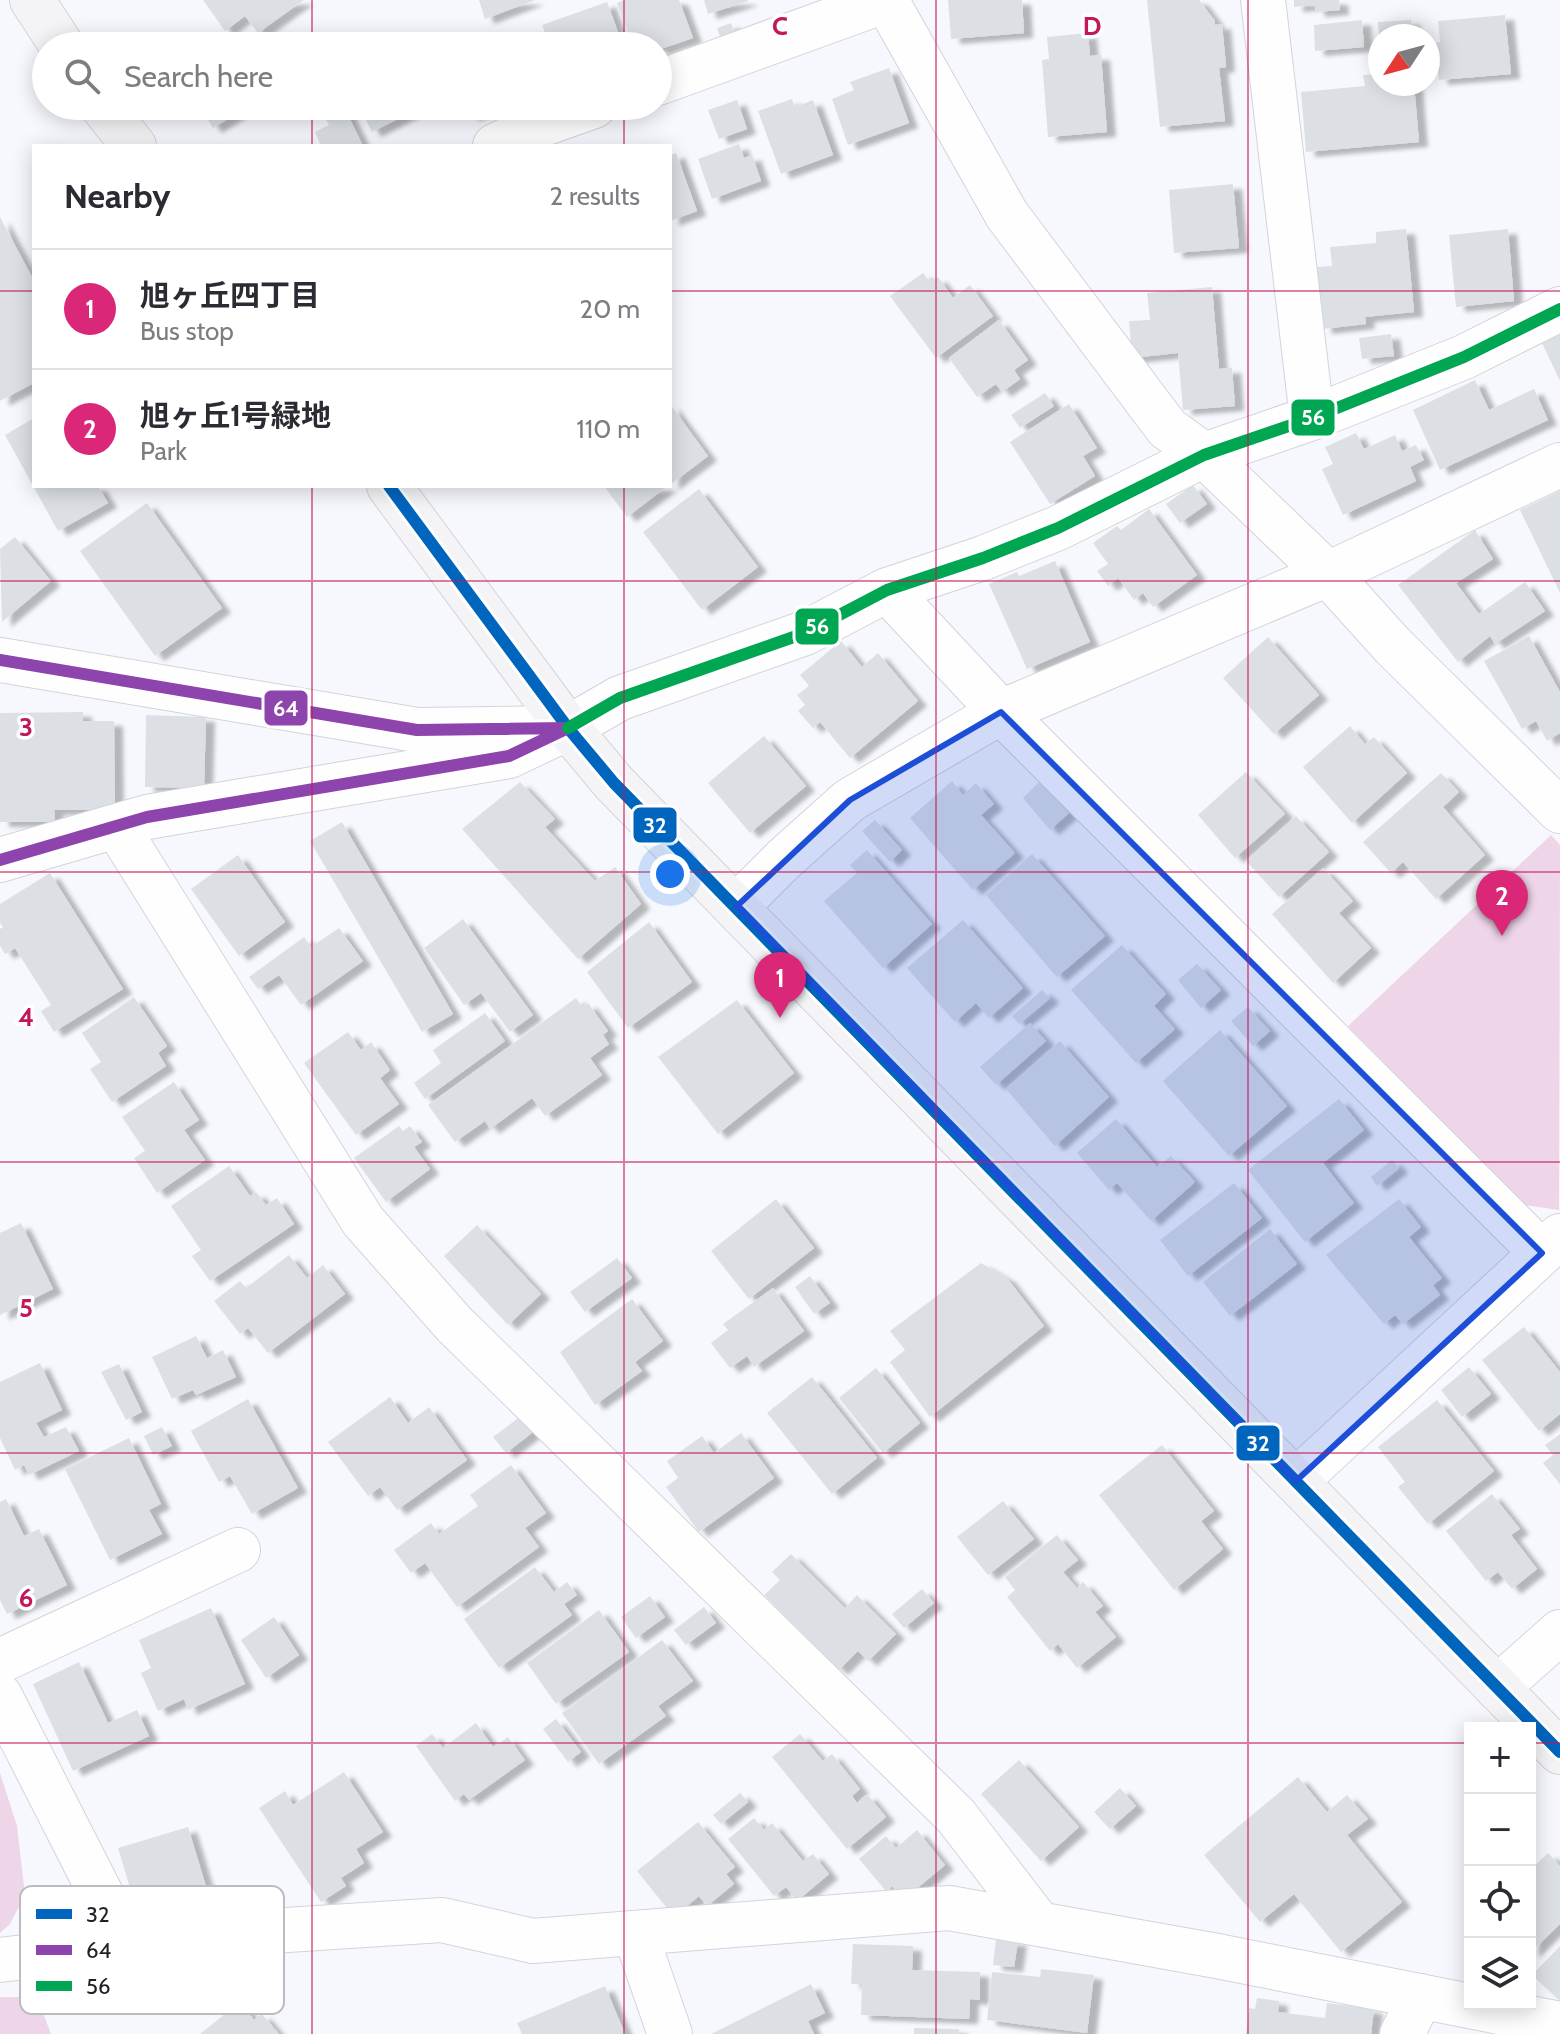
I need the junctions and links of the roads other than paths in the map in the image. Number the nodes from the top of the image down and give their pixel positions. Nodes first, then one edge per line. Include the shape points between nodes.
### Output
1 (32, 0) edge
2 (886, 0) edge
3 (1263, 0) edge
4 (53, 32) edge
5 (672, 78) edge
6 (113, 120) edge
7 (554, 120) edge
8 (132, 144) edge
9 (499, 144) edge
10 (1560, 309) edge
11 (1312, 418) junction
12 (1204, 455) junction
13 (1560, 465) edge
14 (390, 488) edge
15 (1328, 574) junction
16 (887, 590) junction
17 (0, 660) edge
18 (1001, 712) junction
19 (568, 728) junction
20 (1555, 798) edge
21 (117, 827) junction
22 (0, 860) edge
23 (737, 906) junction
24 (1551, 1244) edge
25 (1296, 1481) junction
26 (238, 1550) dead end
27 (1560, 1632) edge
28 (0, 1661) edge
29 (1497, 1688) junction
30 (0, 1696) edge
31 (1560, 1752) edge
32 (97, 1886) edge
33 (1039, 1924) junction
34 (284, 1930) edge
35 (635, 1933) junction
36 (20, 1958) edge
37 (0, 1960) edge
38 (1412, 2015) edge
39 (1560, 2024) edge
40 (670, 2034) edge

1 - 4 street
2 - 5 street
2 - 12 street via 1007,215 1167,428
3 - 11 street
6 - 8 street
7 - 9 street
10 - 11 street via 1464,357
11 - 12 street
12 - 15 street
12 - 16 street via 1058,528
13 - 15 street
14 - 19 street
15 - 18 street
15 - 20 street via 1393,646
16 - 18 street
16 - 19 street via 805,633 620,698
17 - 19 street via 417,730
18 - 23 street via 850,800
18 - 24 street
19 - 21 street via 509,756 147,817
19 - 23 street via 614,783
21 - 22 street
21 - 33 street via 363,1221 454,1324 956,1816
23 - 25 street
24 - 25 street
25 - 29 street
26 - 28 street
27 - 29 street
29 - 31 street
30 - 32 street
33 - 35 street via 949,1908
33 - 38 street
34 - 35 street via 442,1920 533,1941
35 - 40 street
36 - 37 street
38 - 39 street

